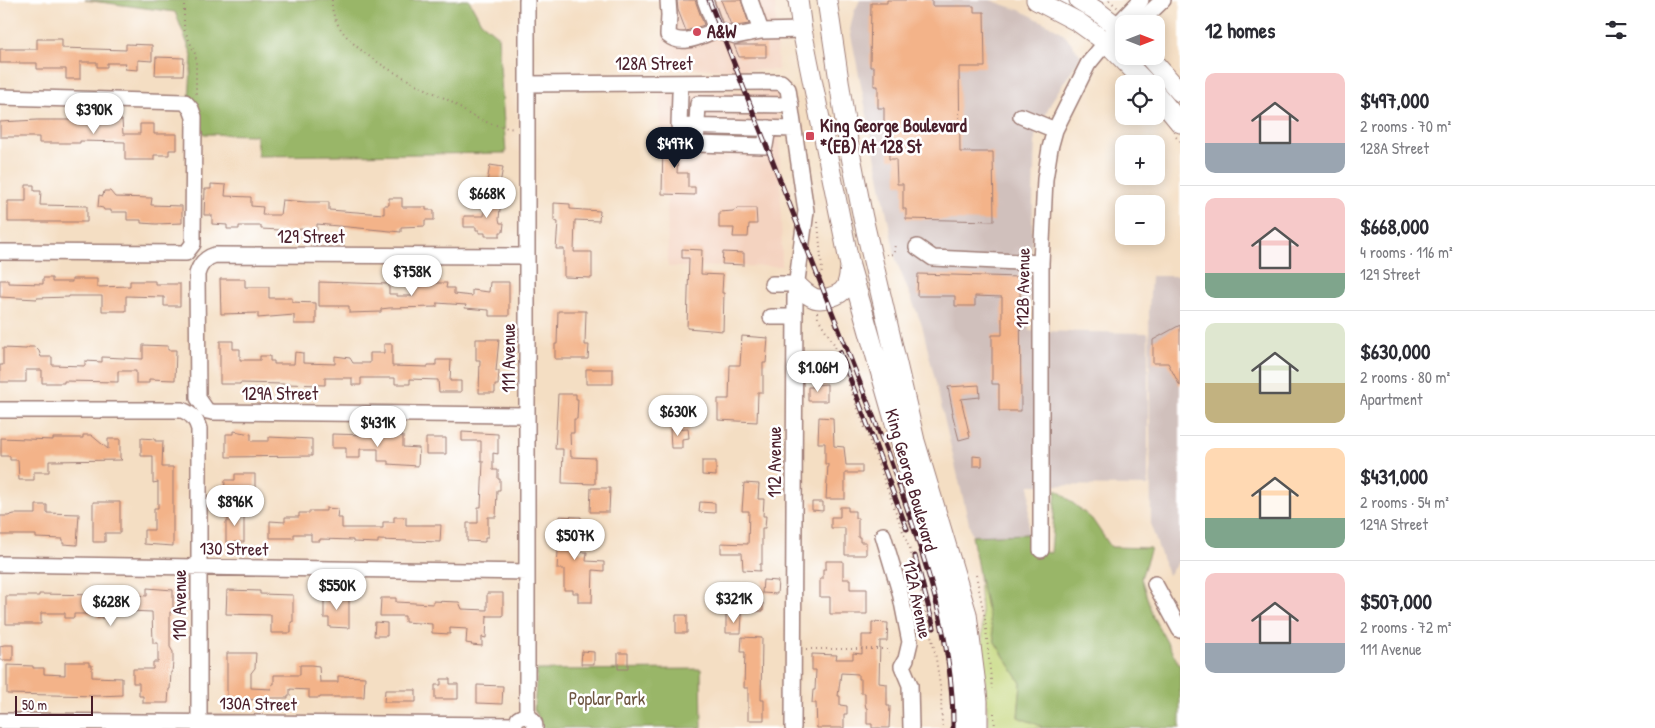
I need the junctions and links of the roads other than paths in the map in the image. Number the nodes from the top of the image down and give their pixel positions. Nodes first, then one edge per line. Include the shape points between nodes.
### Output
1 (526, 0) edge
2 (668, 0) edge
3 (706, 0) edge
4 (750, 0) edge
5 (798, 0) edge
6 (826, 0) edge
7 (842, 0) edge
8 (1036, 0) edge
9 (1079, 0) edge
10 (1141, 0) edge
11 (1163, 0) edge
12 (1131, 15) edge
13 (1147, 15) edge
14 (830, 24) junction
15 (716, 30) junction
16 (802, 30) junction
17 (761, 31) junction
18 (1115, 31) edge
19 (1115, 33) edge
20 (1115, 37) edge
21 (1156, 65) edge
22 (781, 82) joint
23 (528, 84) junction
24 (1180, 92) edge
25 (680, 93) dead end
26 (0, 97) edge
27 (791, 104) junction
28 (1165, 105) edge
29 (1021, 116) dead end
30 (1180, 123) edge
31 (697, 127) junction
32 (794, 129) junction
33 (1055, 130) junction
34 (917, 247) dead end
35 (0, 252) edge
36 (527, 256) junction
37 (1041, 263) junction
38 (850, 266) junction
39 (772, 284) dead end
40 (796, 284) junction
41 (772, 317) dead end
42 (794, 318) junction
43 (0, 410) edge
44 (212, 412) joint
45 (527, 415) junction
46 (883, 535) dead end
47 (1041, 550) dead end
48 (0, 564) edge
49 (199, 567) junction
50 (527, 572) junction
51 (1155, 584) dead end
52 (1180, 630) edge
53 (0, 721) edge
54 (523, 724) edge
55 (199, 725) edge
56 (792, 728) edge
57 (911, 728) edge
58 (962, 728) edge
59 (978, 728) edge

1 - 23 street, 111 Avenue
2 - 15 street via 668,35 673,39 696,39
3 - 15 street
4 - 17 street
5 - 16 main road, King George Boulevard
6 - 14 main road, King George Boulevard
7 - 14 main road
8 - 19 main road via 1078,22
9 - 18 main road via 1097,11
10 - 12 street, 112B Avenue
11 - 13 street
14 - 59 main road, King George Boulevard via 848,141 892,344 915,441 967,614 978,701
15 - 17 street via 736,36
16 - 17 street
16 - 38 main road, King George Boulevard
20 - 33 street, 112B Avenue via 1088,64
21 - 24 main road
22 - 23 street, 128A Street
22 - 27 street, 112 Avenue via 788,89
23 - 36 street, 111 Avenue
25 - 31 street via 679,126
26 - 35 street via 189,108 194,117 193,244 186,253
27 - 31 street via 698,104
27 - 32 street, 112 Avenue
28 - 30 main road
29 - 33 street
31 - 32 street
32 - 40 street, 112 Avenue via 806,211
33 - 37 street, 112B Avenue via 1045,179
34 - 37 street via 933,258
36 - 44 street, 129 Street via 208,257 197,274 198,398 207,411
36 - 45 street, 111 Avenue
37 - 47 street, 112B Avenue
38 - 40 main road via 848,282 840,293 818,300
38 - 58 main road, King George Boulevard via 950,616 957,656
39 - 40 street
40 - 42 street, 112 Avenue
41 - 42 street
42 - 56 street, 112 Avenue
43 - 49 street, 110 Avenue via 182,410 189,413 199,429
44 - 45 street, 129A Street
45 - 50 street, 111 Avenue
46 - 57 street, 112A Avenue via 900,592 910,642 902,666 910,685
48 - 49 street, 130 Street
49 - 50 street, 130 Street
49 - 55 street, 110 Avenue
50 - 54 street, 111 Avenue
51 - 52 street
53 - 55 street, 130A Street
54 - 55 street, 130A Street

